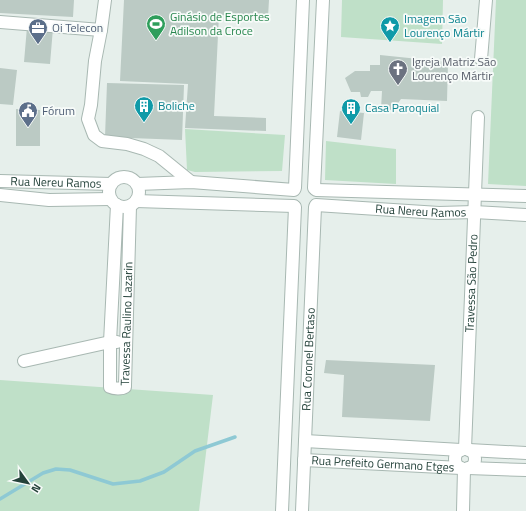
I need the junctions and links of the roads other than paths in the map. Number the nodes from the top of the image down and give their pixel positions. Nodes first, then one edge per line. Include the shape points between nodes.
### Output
1 (104, 0) edge
2 (303, 0) edge
3 (323, 0) edge
4 (486, 0) edge
5 (0, 22) edge
6 (101, 30) junction
7 (481, 59) dead end
8 (478, 117) dead end
9 (0, 181) edge
10 (191, 182) junction
11 (111, 184) junction
12 (137, 184) junction
13 (294, 189) junction
14 (315, 189) junction
15 (474, 194) junction
16 (0, 195) edge
17 (526, 196) edge
18 (114, 202) junction
19 (133, 203) junction
20 (315, 206) junction
21 (294, 207) junction
22 (474, 212) junction
23 (526, 214) edge
24 (290, 324) junction
25 (310, 326) junction
26 (110, 342) junction
27 (126, 342) junction
28 (24, 361) dead end
29 (305, 441) junction
30 (465, 450) junction
31 (526, 453) edge
32 (304, 460) junction
33 (464, 468) junction
34 (526, 470) edge
35 (282, 511) edge
36 (302, 511) edge
37 (463, 511) edge

1 - 6 street
2 - 13 street
3 - 14 street
4 - 7 street
5 - 6 street
6 - 10 street via 88,119 94,135 102,141 127,144 149,151
8 - 15 street, Travessa São Pedro
9 - 11 street, Rua Nereu Ramos
10 - 12 street
10 - 13 street
11 - 12 street via 122,177 131,178
11 - 18 street via 109,194
12 - 19 street via 139,192
13 - 14 street via 306,184
13 - 21 street via 291,196
14 - 15 street, Rua Nereu Ramos
14 - 20 street via 318,199
15 - 17 street, Rua Nereu Ramos
15 - 22 street, Travessa São Pedro
16 - 18 street, Rua Nereu Ramos
18 - 19 street via 121,207
18 - 26 street, Travessa Raulino Lazarin
19 - 21 street
19 - 27 street, Travessa Raulino Lazarin
20 - 21 street via 311,210 303,211
20 - 22 street, Rua Nereu Ramos via 439,213
20 - 25 street, Rua Coronel Bertaso
21 - 24 street, Rua Coronel Bertaso
22 - 23 street, Rua Nereu Ramos
22 - 30 street, Travessa São Pedro
24 - 25 street
24 - 35 street, Rua Coronel Bertaso
25 - 29 street, Rua Coronel Bertaso
26 - 27 street
26 - 27 street, Travessa Raulino Lazarin via 110,388 113,389 125,387
26 - 28 street
29 - 30 street, Rua Prefeito Germano Etges
29 - 32 street, Rua Coronel Bertaso
30 - 31 street, Rua Prefeito Germano Etges
30 - 33 street, Travessa São Pedro via 474,456 474,459 471,466
32 - 33 street, Rua Prefeito Germano Etges
32 - 36 street, Rua Coronel Bertaso
33 - 34 street, Rua Prefeito Germano Etges
33 - 37 street

